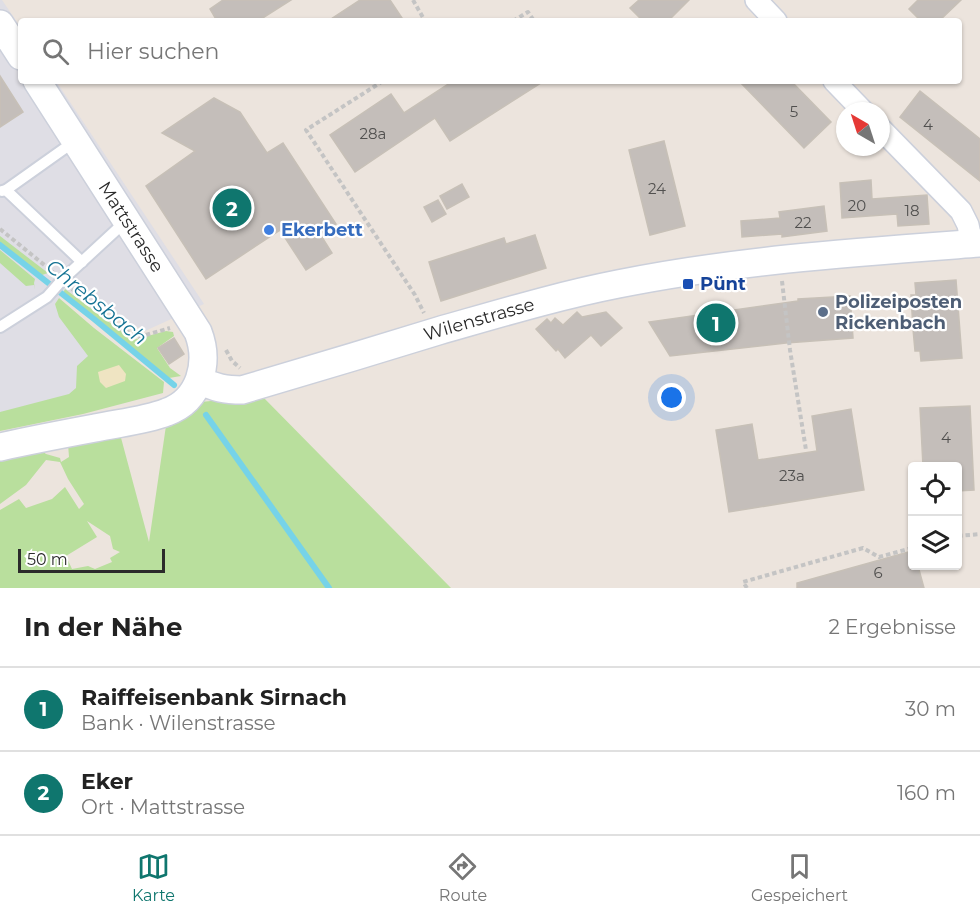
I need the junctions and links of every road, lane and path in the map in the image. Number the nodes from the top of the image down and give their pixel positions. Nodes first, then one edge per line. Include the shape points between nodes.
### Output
1 (413, 0) edge
2 (756, 0) edge
3 (423, 18) edge
4 (518, 18) edge
5 (532, 18) edge
6 (773, 18) edge
7 (0, 24) edge
8 (18, 51) edge
9 (39, 84) edge
10 (378, 84) edge
11 (837, 84) edge
12 (854, 102) edge
13 (890, 138) edge
14 (75, 140) junction
15 (3, 191) edge
16 (126, 221) junction
17 (0, 229) edge
18 (976, 243) edge
19 (82, 262) junction
20 (781, 271) dead end
21 (62, 280) junction
22 (426, 318) dead end
23 (177, 326) dead end
24 (0, 327) edge
25 (200, 380) junction
26 (0, 447) edge
27 (806, 450) dead end
28 (980, 534) edge
29 (962, 536) edge
30 (908, 549) edge
31 (747, 588) edge

1 - 3 path
2 - 6 street
4 - 5 path via 528,12
7 - 8 street
9 - 14 street, Mattstrasse
10 - 22 path via 306,130 415,295
11 - 12 street
13 - 18 street via 961,212
14 - 15 lane
14 - 16 street, Mattstrasse
15 - 19 lane
16 - 19 lane
16 - 25 street, Mattstrasse via 198,332 203,356
17 - 21 path
18 - 25 street, Wilenstrasse via 801,258 619,284 523,306 242,390 225,390
19 - 21 lane
20 - 27 path
21 - 23 path via 123,330 140,337
21 - 24 lane via 47,297
25 - 26 street via 189,397 168,412
28 - 29 path
30 - 31 path via 879,558 863,548 743,582

